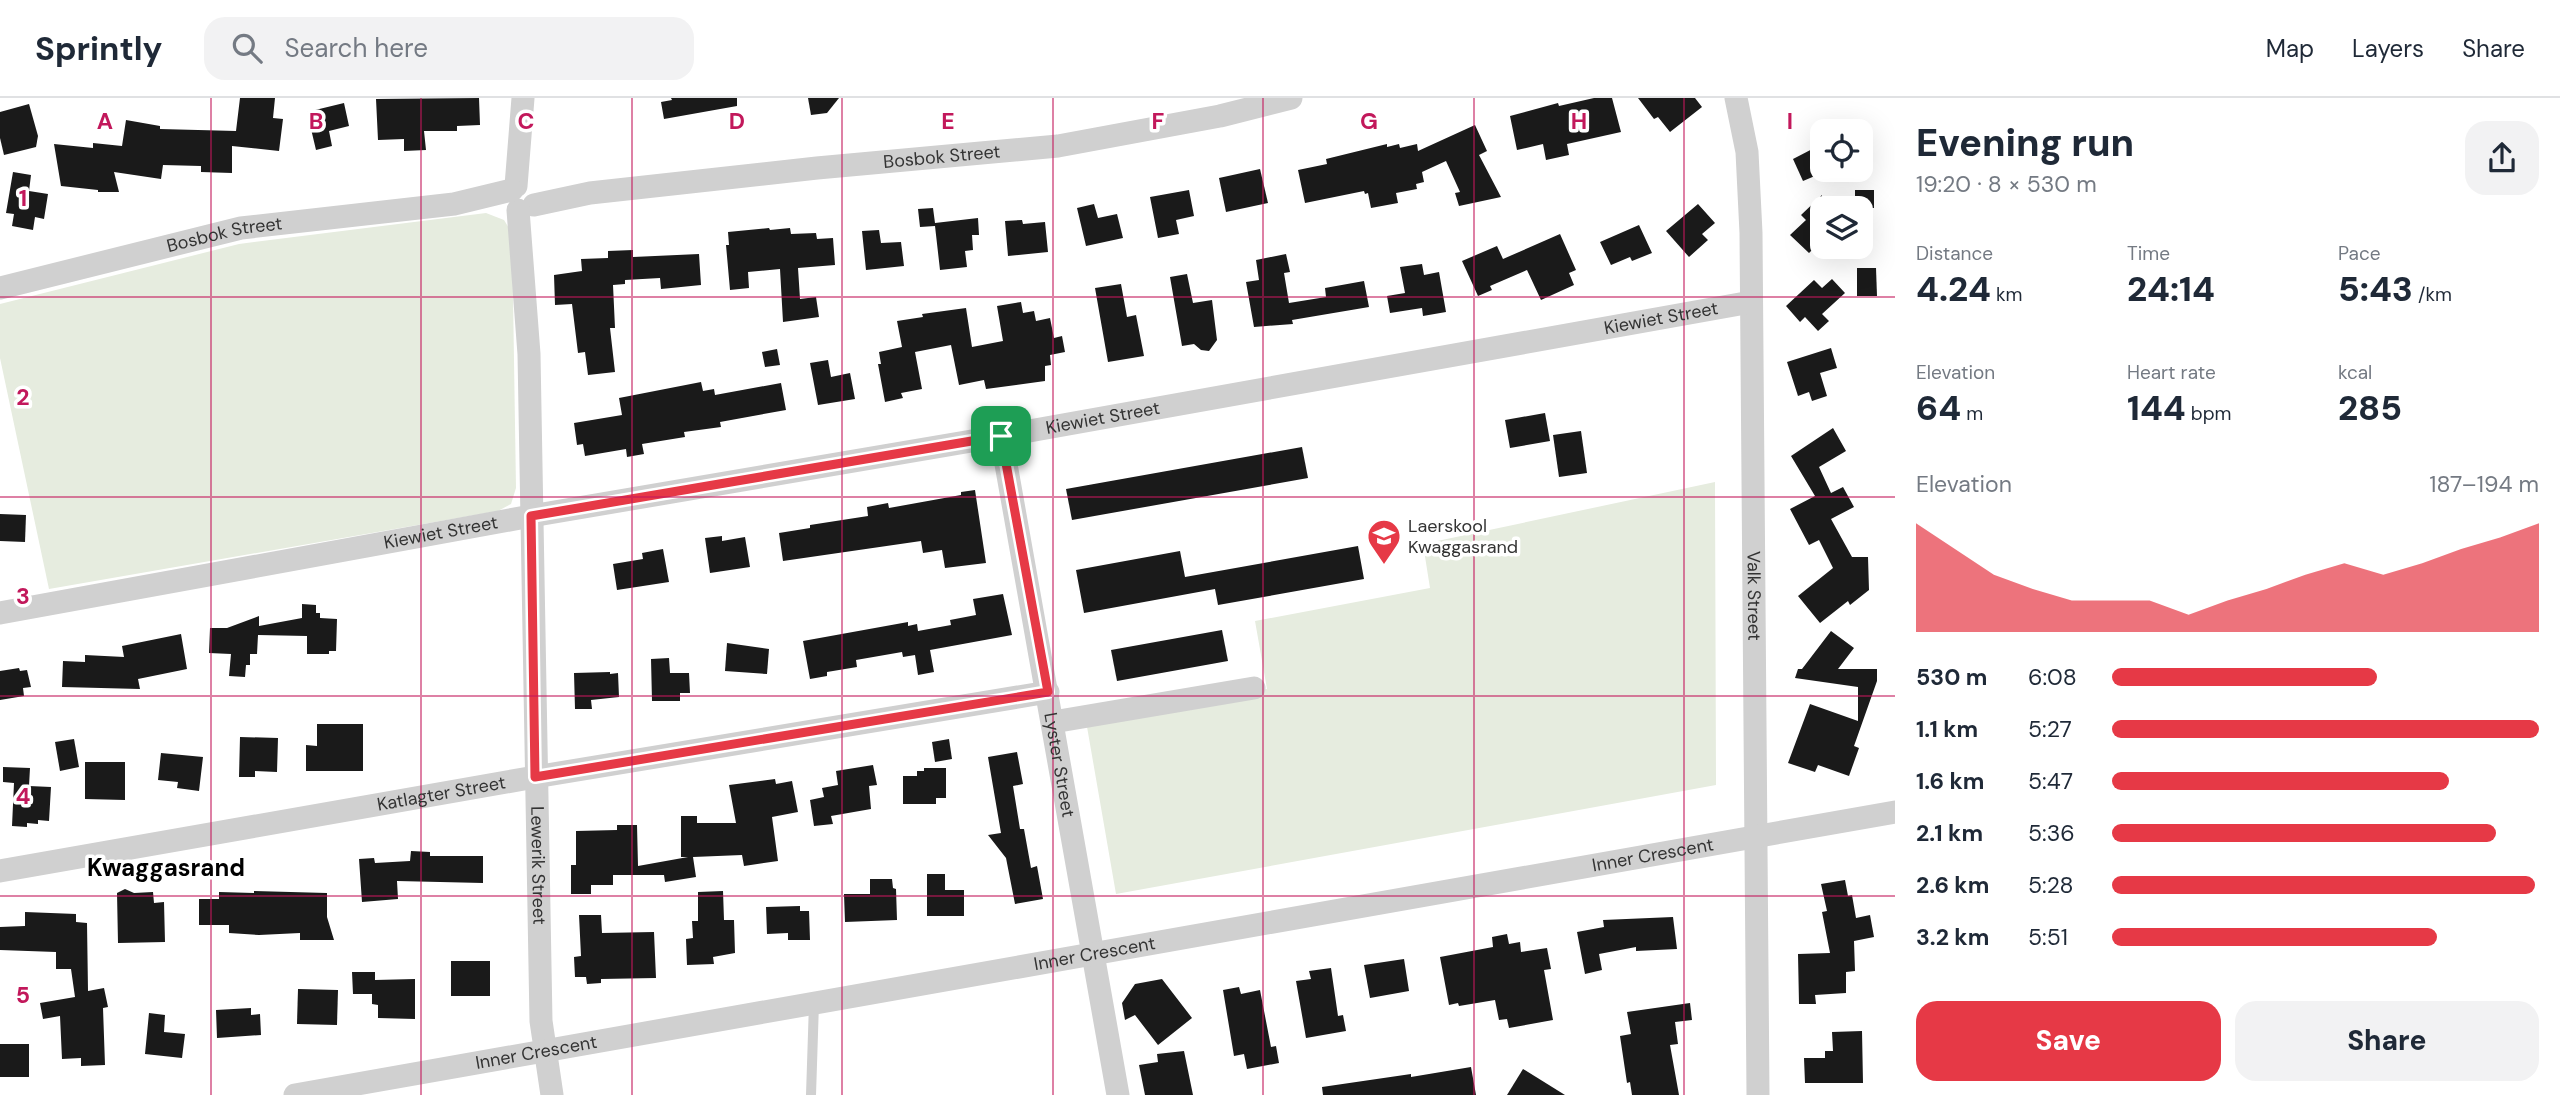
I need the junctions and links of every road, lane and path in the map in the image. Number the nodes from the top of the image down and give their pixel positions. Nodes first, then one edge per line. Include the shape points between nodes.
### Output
1 (523, 98) edge
2 (1736, 98) edge
3 (1286, 99) edge
4 (523, 198) junction
5 (0, 288) edge
6 (1751, 302) junction
7 (1001, 436) junction
8 (531, 516) junction
9 (0, 613) edge
10 (1254, 688) dead end
11 (1048, 692) junction
12 (1053, 722) junction
13 (535, 777) junction
14 (1895, 812) edge
15 (1757, 836) junction
16 (0, 871) edge
17 (1091, 954) junction
18 (814, 1003) junction
19 (544, 1051) junction
20 (812, 1094) edge
21 (295, 1095) edge
22 (552, 1095) edge
23 (1118, 1095) edge
24 (1758, 1095) edge

1 - 4 street, Lewerik Street
2 - 6 street, Valk Street via 1747,152
3 - 4 street, Bosbok Street via 1058,146
4 - 5 street, Bosbok Street via 241,228
4 - 8 street, Lewerik Street
6 - 7 street, Kiewiet Street
6 - 15 street, Valk Street
7 - 8 street, Kiewiet Street
7 - 11 street, Lyster Street
8 - 9 street, Kiewiet Street
8 - 13 street, Lewerik Street
10 - 12 street
11 - 12 street, Lyster Street
11 - 13 street, Katlagter Street
12 - 17 street, Lyster Street
13 - 16 street, Katlagter Street
13 - 19 street, Lewerik Street
14 - 15 street, Inner Crescent
15 - 17 street, Inner Crescent
15 - 24 street, Valk Street
17 - 18 street, Inner Crescent
17 - 23 street, Lyster Street
18 - 19 street, Inner Crescent
18 - 20 lane
19 - 21 street, Inner Crescent
19 - 22 street, Lewerik Street

